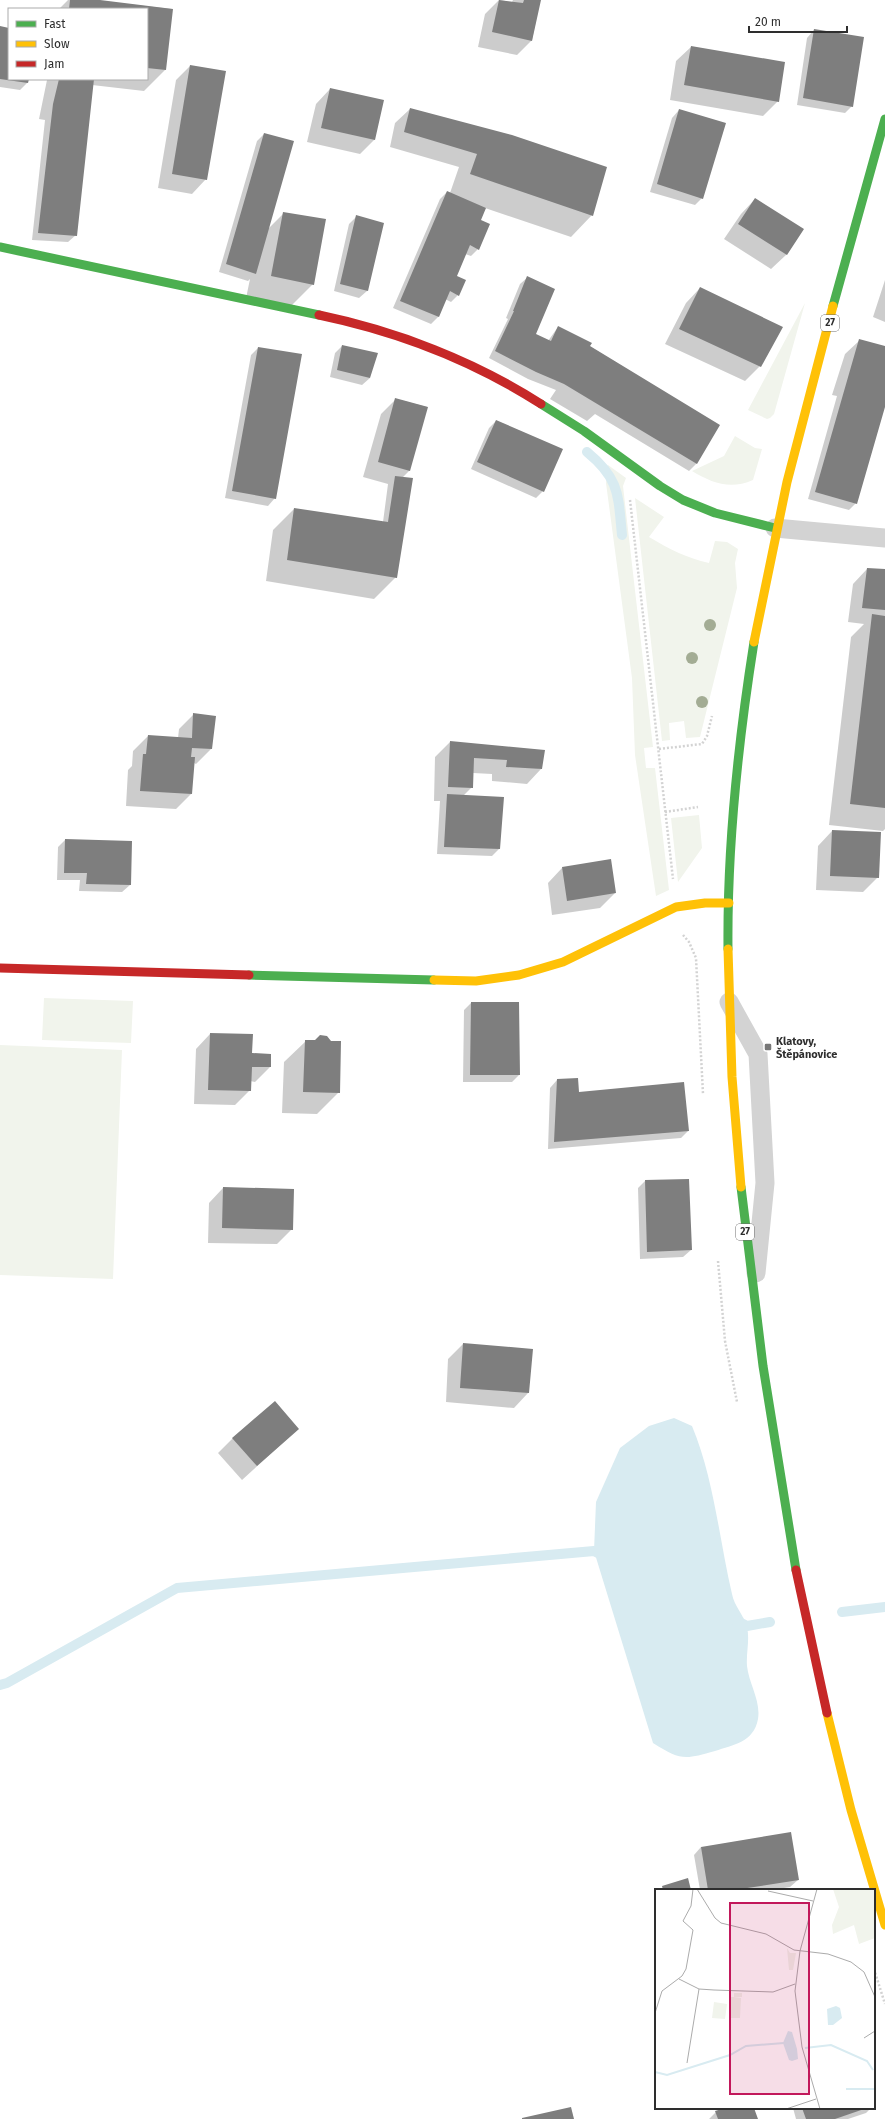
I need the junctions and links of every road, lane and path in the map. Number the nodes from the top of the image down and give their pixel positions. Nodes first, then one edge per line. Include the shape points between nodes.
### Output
1 (885, 119) edge
2 (0, 247) edge
3 (639, 471) junction
4 (775, 528) junction
5 (885, 538) edge
6 (698, 807) dead end
7 (665, 812) junction
8 (729, 903) junction
9 (676, 907) junction
10 (0, 968) edge
11 (728, 1002) junction
12 (753, 1298) junction
13 (874, 1889) edge
14 (875, 1892) edge
15 (885, 1926) edge
16 (875, 1972) edge
17 (885, 2004) edge

1 - 4 main road, 27
2 - 3 main road via 335,318 405,339 465,363 529,396 584,431
3 - 4 main road via 671,493 699,507
3 - 7 path via 629,486
4 - 5 lane
4 - 8 main road, 27 via 743,705 734,799
6 - 7 path
7 - 9 path
8 - 9 main road
8 - 11 main road, 27
9 - 10 main road via 563,962 519,975 476,981
11 - 12 main road, 27 via 736,1132
11 - 12 lane via 758,1054 765,1183
12 - 13 main road, 27 via 773,1436 804,1607 851,1809
14 - 15 main road, 27
16 - 17 path

